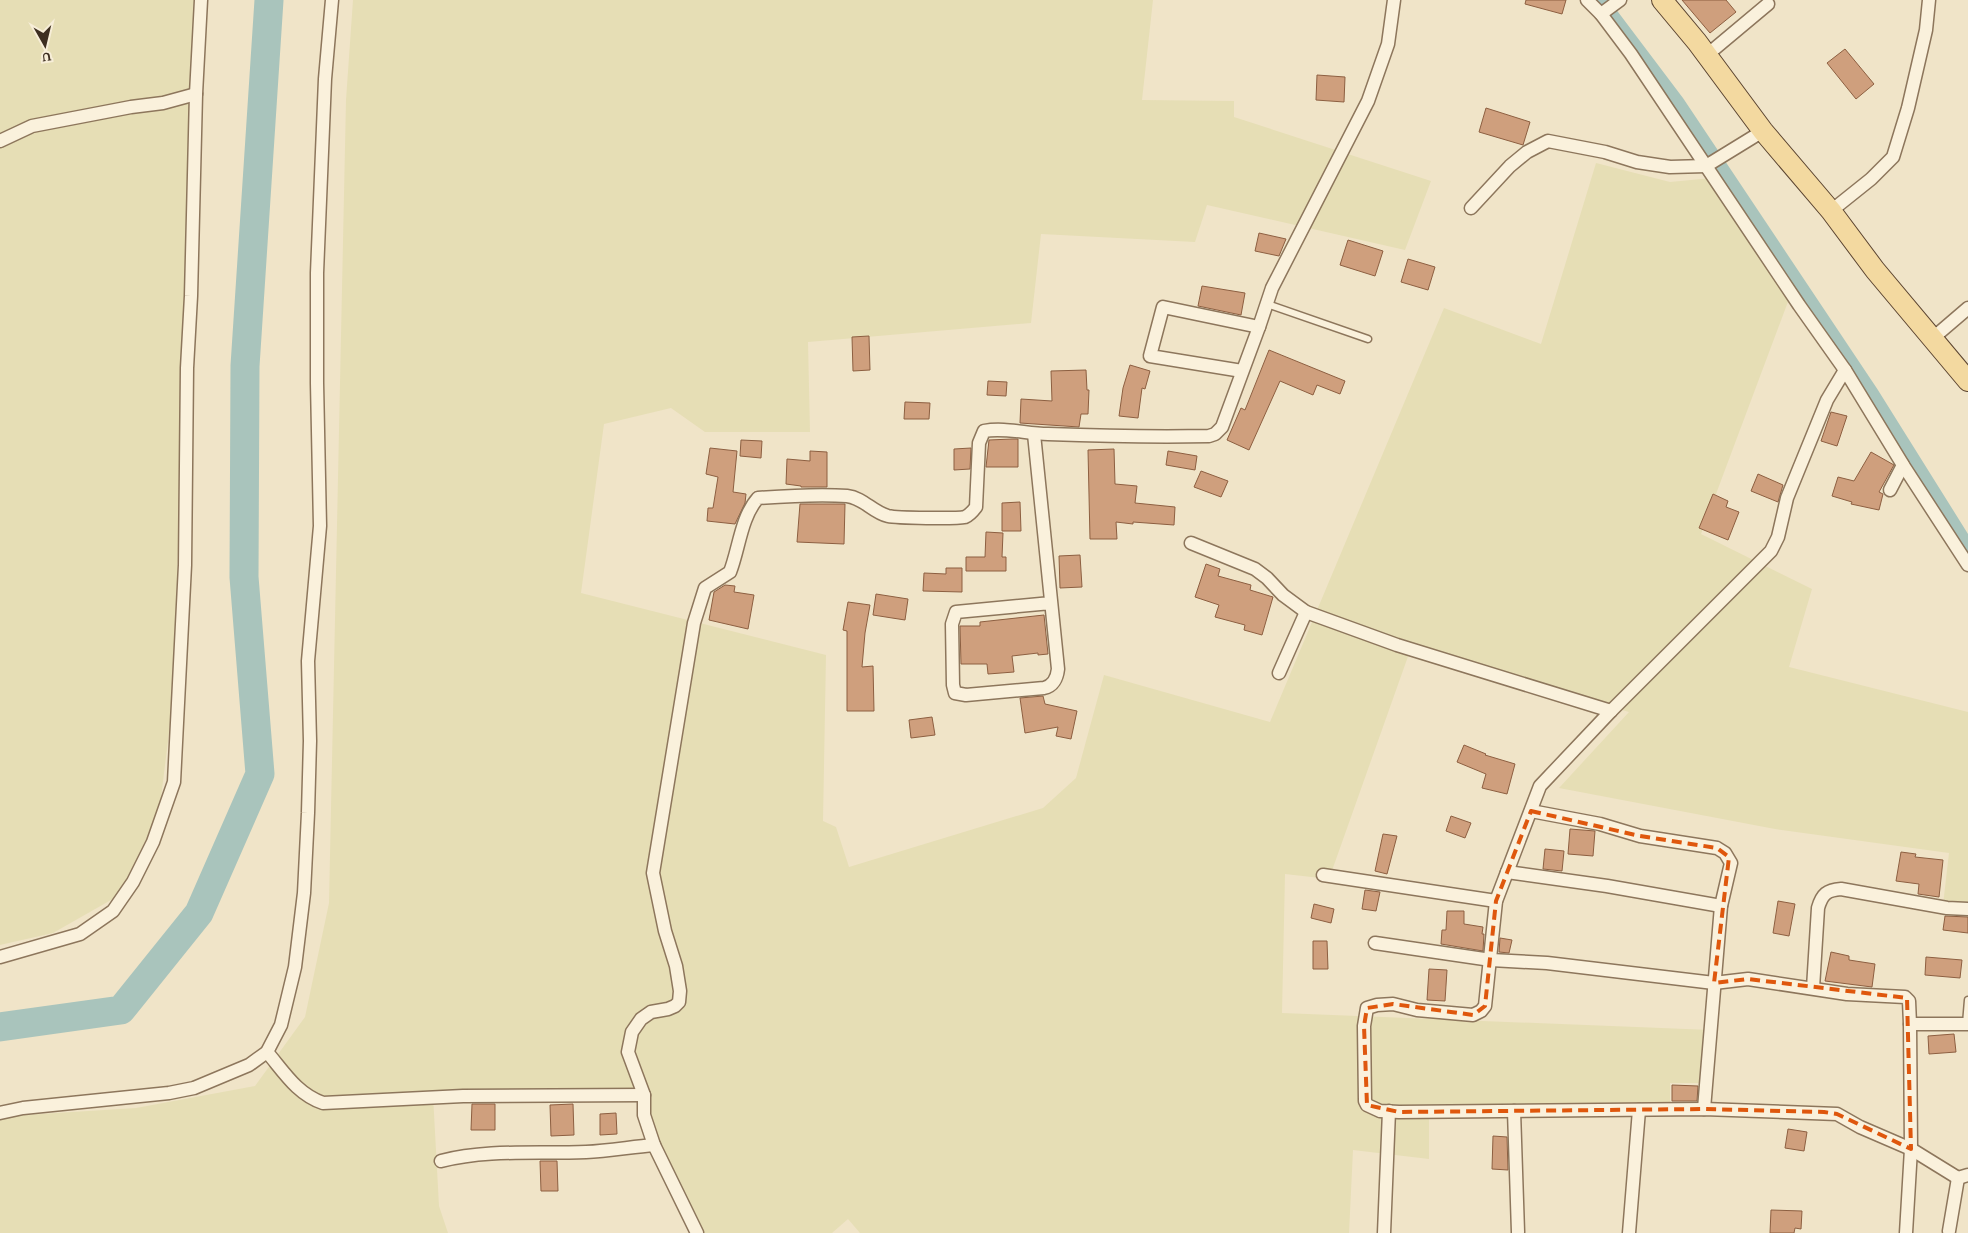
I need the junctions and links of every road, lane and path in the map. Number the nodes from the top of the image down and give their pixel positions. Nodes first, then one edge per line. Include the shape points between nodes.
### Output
1 (202, 0) edge
2 (332, 0) edge
3 (1394, 0) edge
4 (1587, 0) edge
5 (1620, 0) edge
6 (1662, 0) edge
7 (1929, 0) edge
8 (1768, 4) dead end
9 (1602, 13) junction
10 (1707, 55) junction
11 (196, 94) junction
12 (1763, 131) junction
13 (0, 141) edge
14 (1709, 165) junction
15 (1471, 208) dead end
16 (1831, 211) junction
17 (1267, 304) junction
18 (1968, 308) edge
19 (1259, 327) junction
20 (1933, 338) junction
21 (1368, 339) dead end
22 (1845, 370) junction
23 (1242, 371) junction
24 (1968, 381) edge
25 (1034, 434) junction
26 (1903, 465) junction
27 (1890, 490) dead end
28 (1191, 543) dead end
29 (1968, 565) edge
30 (1051, 603) junction
31 (1306, 612) junction
32 (1279, 672) dead end
33 (1611, 711) junction
34 (1530, 811) junction
35 (1507, 872) junction
36 (1323, 875) dead end
37 (1496, 902) junction
38 (1721, 906) junction
39 (1968, 909) edge
40 (1376, 943) dead end
41 (0, 956) edge
42 (1491, 960) junction
43 (1714, 983) junction
44 (1813, 988) junction
45 (1968, 1000) edge
46 (1910, 1024) junction
47 (1967, 1024) edge
48 (267, 1052) junction
49 (644, 1095) junction
50 (1704, 1109) junction
51 (1639, 1110) junction
52 (1389, 1111) junction
53 (1514, 1111) junction
54 (0, 1113) edge
55 (654, 1145) junction
56 (1911, 1149) junction
57 (440, 1161) dead end
58 (1963, 1177) edge
59 (1949, 1231) dead end
60 (1518, 1232) dead end
61 (697, 1233) edge
62 (1384, 1233) edge
63 (1629, 1233) edge
64 (1906, 1233) edge

1 - 11 street
2 - 48 street via 325,78 317,273 320,526 308,661 310,750 304,893 295,967 281,1025
3 - 17 street via 1388,44 1368,101 1272,288
4 - 9 street
5 - 9 street
6 - 10 main road
7 - 16 street via 1926,30 1893,157
8 - 10 street
9 - 14 street
10 - 12 main road
11 - 13 street via 163,103 32,126
11 - 41 street via 187,368 186,565 174,782 153,842 133,882 113,911 80,934
12 - 14 street
12 - 16 main road
14 - 15 street via 1670,167 1548,141 1510,166
14 - 22 street
16 - 20 main road via 1875,270
17 - 19 street
17 - 21 lane
18 - 20 street
19 - 23 street
19 - 23 street via 1163,307 1150,356
20 - 24 main road
22 - 26 street
22 - 33 street via 1827,400 1787,498 1778,537 1771,551
23 - 25 street via 1222,427 1215,434
25 - 30 street
25 - 49 street via 996,429 982,433 976,507 965,517 889,516 847,496 758,498 752,506 730,572 705,588 694,623 653,873 680,992 675,1006 651,1012 632,1032 628,1052
26 - 27 street
26 - 29 street
28 - 31 street via 1255,569
30 - 30 street via 956,612 952,624 952,686 955,693 966,695 1044,688 1052,684 1058,669
31 - 32 street
31 - 33 street via 1397,645
33 - 34 street via 1540,786
34 - 35 street
34 - 38 street via 1600,824 1640,836 1717,848 1731,863
35 - 37 street
35 - 38 street
36 - 37 street
37 - 42 street
38 - 43 street
39 - 44 street via 1841,889 1827,891 1818,908
40 - 42 street
42 - 43 street via 1547,963
42 - 52 street via 1485,1006 1473,1015 1417,1010 1392,1004 1367,1008 1364,1026 1365,1101 1372,1108
43 - 44 street via 1748,979
43 - 50 street
44 - 46 street via 1847,994 1905,997 1909,1002
45 - 47 lane
46 - 47 street
46 - 56 street
48 - 49 street via 294,1085 309,1098 323,1103 463,1096
48 - 54 street via 249,1066 194,1088
49 - 55 street via 644,1115
50 - 51 street
50 - 56 street via 1837,1114
51 - 53 street
51 - 63 street
52 - 53 street
52 - 62 street
53 - 60 street
55 - 57 street via 586,1152 492,1153
55 - 61 street
56 - 58 street
56 - 64 street
58 - 59 street

